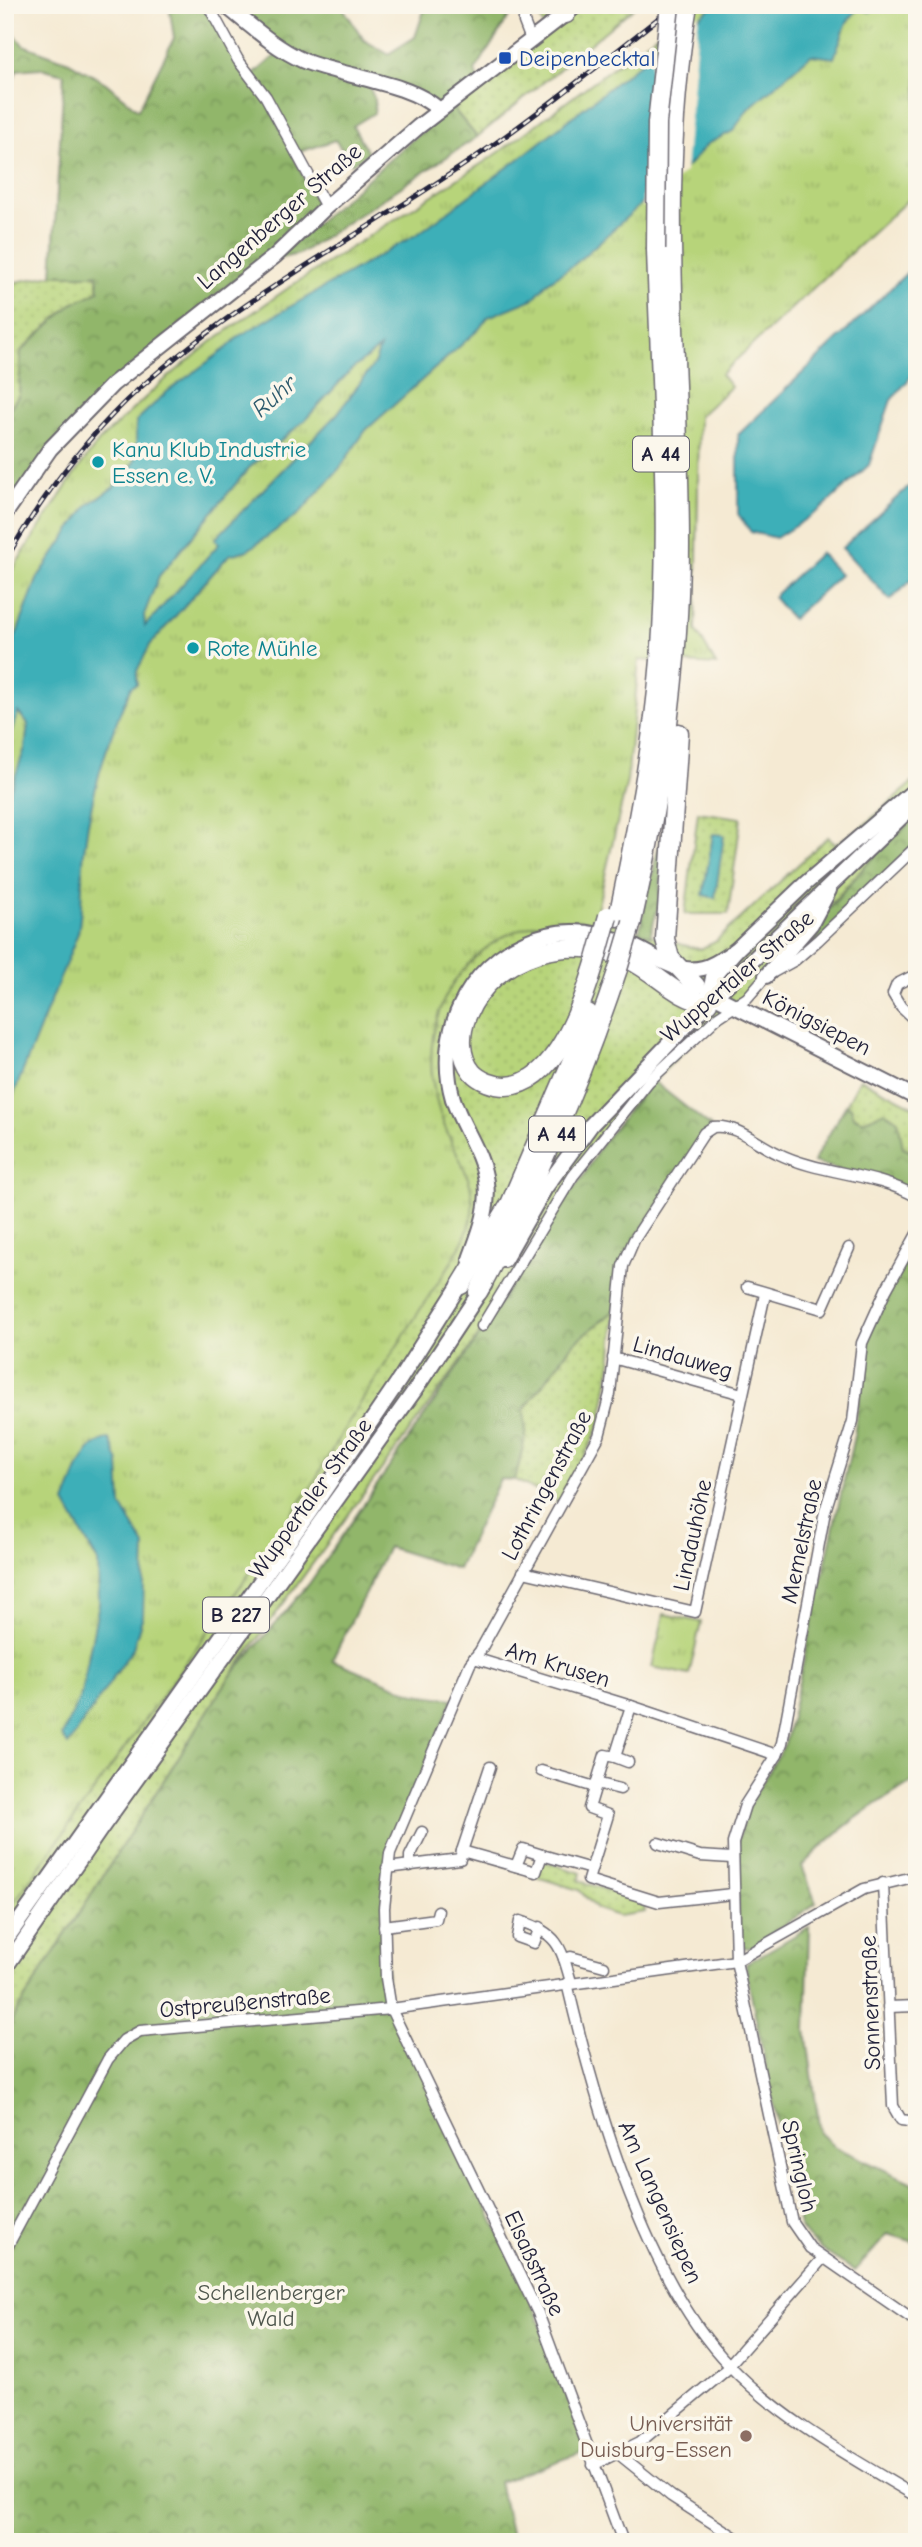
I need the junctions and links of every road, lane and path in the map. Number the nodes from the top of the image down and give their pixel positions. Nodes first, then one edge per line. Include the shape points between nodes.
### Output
1 (208, 5) edge
2 (225, 5) edge
3 (524, 5) edge
4 (670, 5) edge
5 (688, 5) edge
6 (570, 8) edge
7 (531, 40) junction
8 (439, 110) junction
9 (326, 207) junction
10 (5, 514) edge
11 (668, 659) junction
12 (917, 788) edge
13 (917, 802) edge
14 (917, 846) edge
15 (833, 881) junction
16 (619, 918) junction
17 (736, 950) junction
18 (606, 965) junction
19 (669, 965) junction
20 (917, 974) edge
21 (766, 976) junction
22 (707, 995) junction
23 (733, 1005) junction
24 (917, 1022) edge
25 (917, 1098) edge
26 (917, 1197) edge
27 (917, 1234) edge
28 (849, 1248) dead end
29 (747, 1287) dead end
30 (469, 1289) junction
31 (765, 1294) junction
32 (482, 1326) dead end
33 (613, 1358) junction
34 (742, 1394) junction
35 (523, 1572) junction
36 (474, 1658) junction
37 (631, 1706) junction
38 (777, 1755) junction
39 (615, 1757) junction
40 (628, 1762) dead end
41 (490, 1767) dead end
42 (541, 1771) dead end
43 (596, 1785) junction
44 (620, 1788) dead end
45 (422, 1832) dead end
46 (659, 1843) dead end
47 (462, 1851) junction
48 (541, 1855) junction
49 (732, 1858) junction
50 (410, 1866) junction
51 (516, 1866) junction
52 (387, 1868) junction
53 (591, 1870) junction
54 (917, 1876) edge
55 (883, 1883) junction
56 (732, 1894) junction
57 (438, 1911) dead end
58 (384, 1926) junction
59 (540, 1927) dead end
60 (5, 1941) edge
61 (564, 1959) junction
62 (736, 1961) junction
63 (604, 1966) dead end
64 (5, 1968) edge
65 (569, 1982) junction
66 (917, 2006) edge
67 (888, 2007) junction
68 (391, 2010) junction
69 (917, 2122) edge
70 (5, 2251) edge
71 (822, 2258) junction
72 (917, 2322) edge
73 (730, 2366) junction
74 (620, 2455) junction
75 (593, 2465) junction
76 (917, 2497) edge
77 (623, 2542) edge
78 (742, 2542) edge

1 - 9 street via 238,60 266,97
2 - 8 main road via 304,61 418,95
3 - 7 street
4 - 11 highway, A 44, bridge via 655,188
5 - 11 highway, A 44 via 680,50 671,184 680,545
6 - 7 main road, Langenberger Straße
7 - 8 main road, Langenberger Straße
8 - 9 main road, Langenberger Straße
9 - 10 main road, Langenberger Straße via 275,256 143,359 80,415
11 - 16 highway, A 44
11 - 16 highway, A 44 via 667,740
11 - 19 highway via 680,701 665,933
12 - 17 main road, Wuppertaler Straße
13 - 15 main road, Wuppertaler Straße
14 - 21 street, Wuppertaler Straße via 796,960
15 - 21 main road via 811,924
15 - 22 main road, Wuppertaler Straße
16 - 18 highway, A 44, bridge
16 - 18 highway, bridge
17 - 19 main road via 701,969
17 - 22 main road, Wuppertaler Straße via 713,977
18 - 22 highway via 564,1040 538,1073 527,1081 499,1086 472,1071 462,1038 475,1003 503,971 551,949 584,947 615,954 645,968 694,1002
18 - 30 highway, A 44 via 589,1058 549,1153
19 - 22 highway
19 - 30 main road via 633,946 595,934 546,935 504,954 486,968 462,999 448,1042 449,1081 478,1152 488,1195
20 - 24 street via 899,982 893,992
21 - 23 street, Wuppertaler Straße via 747,998
22 - 23 main road, Königsiepen
22 - 30 main road via 591,1125 545,1188 500,1266
23 - 25 main road, Königsiepen
23 - 32 street, Wuppertaler Straße via 649,1081 593,1149
26 - 33 street, Lothringenstraße via 890,1184 803,1164 733,1129 713,1127 704,1133 628,1252 619,1281
27 - 38 street, Memelstraße via 860,1348 853,1420 825,1511
28 - 31 street via 822,1309
29 - 31 street
30 - 60 main road, Wuppertaler Straße / B 227
30 - 64 main road, Wuppertaler Straße / B 227 via 415,1390
31 - 34 street, Lindauhöhe
33 - 34 street, Lindauweg
33 - 35 street, Lothringenstraße via 607,1412 599,1436
34 - 35 street, Lindauhöhe via 695,1612
35 - 36 street, Lothringenstraße
36 - 37 street, Am Krusen
36 - 52 street, Lothringenstraße via 399,1829
37 - 38 street, Am Krusen
37 - 39 street, Am Krusen
38 - 49 street, Memelstraße via 740,1816
39 - 40 street
39 - 43 street, Am Krusen via 605,1755
41 - 47 street
42 - 43 street
43 - 44 street
43 - 53 street via 589,1808 608,1815
45 - 50 street
46 - 49 street via 700,1856
47 - 50 street via 460,1859
47 - 51 street
48 - 51 street via 523,1849
48 - 51 street via 536,1872
48 - 53 street
49 - 56 street, Memelstraße
50 - 52 street
52 - 58 street, Lothringenstraße
53 - 56 street via 588,1880 659,1902
54 - 55 street, Ostpreußenstraße
55 - 62 street, Ostpreußenstraße via 857,1892
55 - 67 street, Sonnenstraße
56 - 62 street, Memelstraße
57 - 58 street via 436,1919
58 - 68 street, Lothringenstraße
59 - 61 street via 561,1944
61 - 63 street
61 - 65 street
62 - 65 street, Ostpreußenstraße
62 - 71 street, Springloh via 789,2211 802,2241
65 - 68 street, Ostpreußenstraße
65 - 73 street, Am Langensiepen via 592,2083 635,2203 676,2288
66 - 67 street
67 - 69 street, Sonnenstraße via 893,2106 901,2120
68 - 70 street, Ostpreußenstraße via 160,2027 131,2035 108,2059
68 - 75 street, Elsaßstraße via 538,2314
71 - 72 street, Springloh
71 - 73 street
73 - 74 street
73 - 76 street, Am Langensiepen via 804,2427
74 - 75 street
74 - 78 street via 671,2496
75 - 77 street, Elsaßstraße

